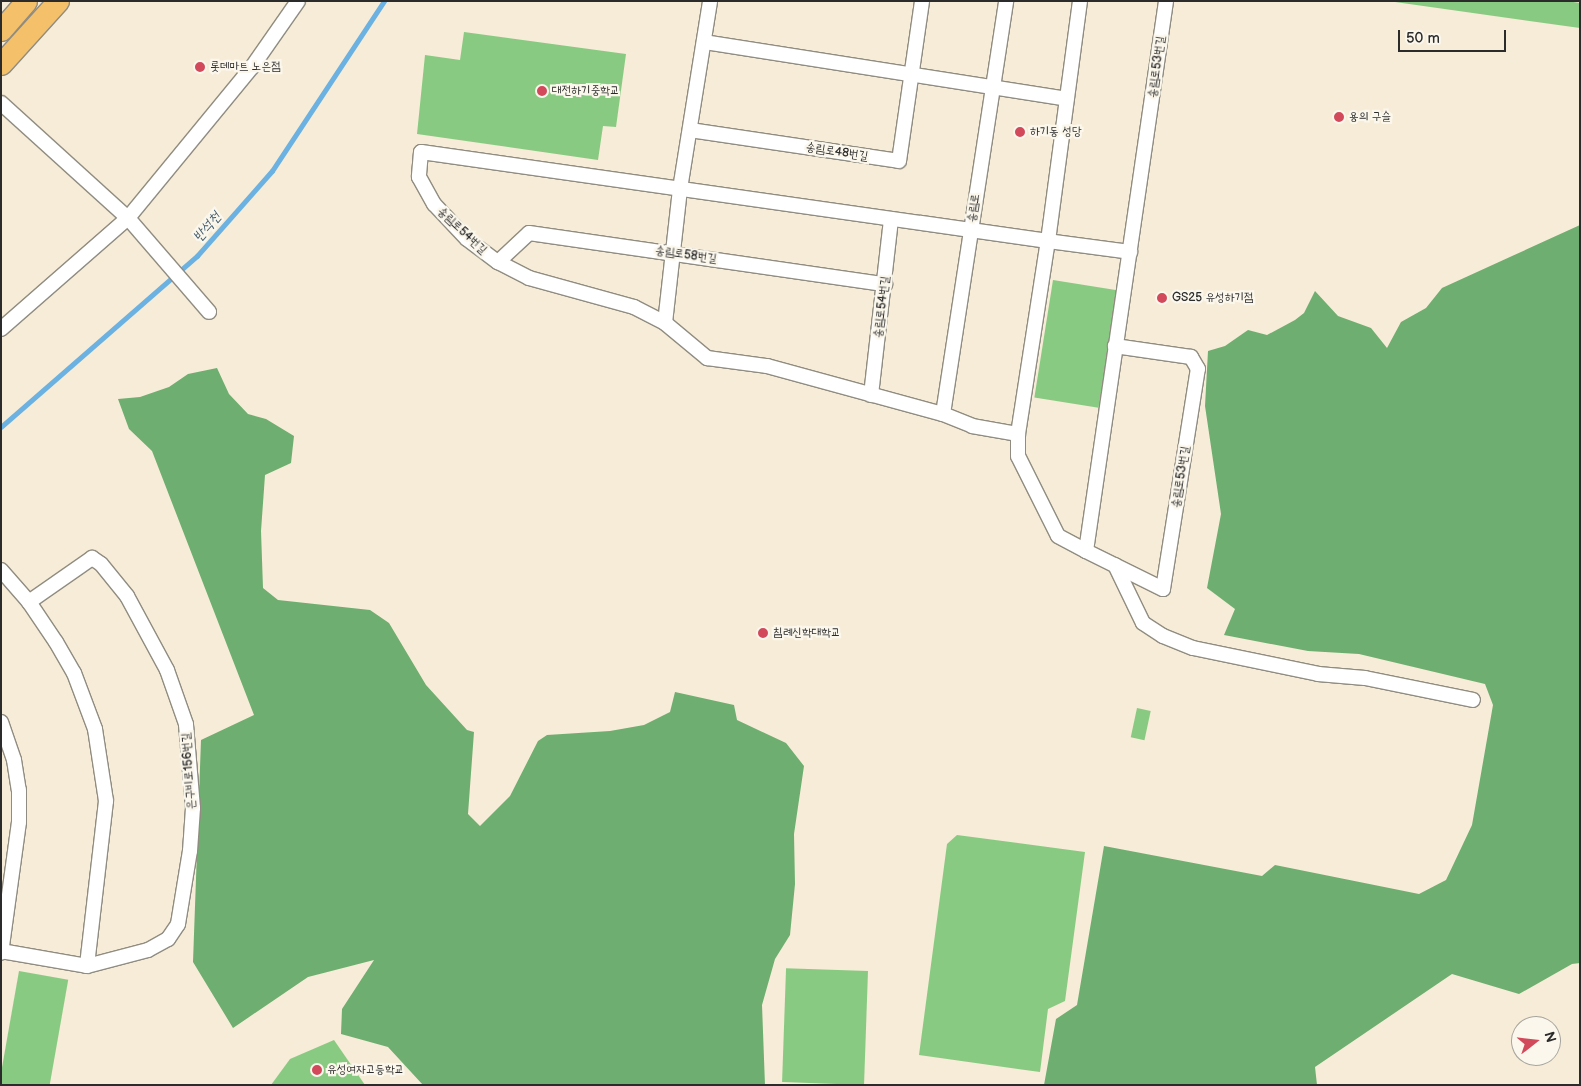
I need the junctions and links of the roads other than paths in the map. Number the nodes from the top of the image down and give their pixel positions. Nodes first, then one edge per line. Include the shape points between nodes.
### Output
1 (26, 1) edge
2 (58, 1) edge
3 (298, 1) edge
4 (710, 1) edge
5 (922, 1) edge
6 (1006, 1) edge
7 (1080, 1) edge
8 (1166, 1) edge
9 (1, 30) edge
10 (704, 42) junction
11 (1, 64) edge
12 (912, 75) junction
13 (993, 88) junction
14 (1067, 100) junction
15 (1, 103) edge
16 (690, 130) junction
17 (680, 189) junction
18 (128, 218) junction
19 (891, 219) junction
20 (971, 231) junction
21 (1048, 241) junction
22 (1130, 252) junction
23 (673, 253) junction
24 (498, 262) junction
25 (885, 284) junction
26 (208, 312) dead end
27 (665, 323) junction
28 (1, 329) edge
29 (1115, 346) junction
30 (871, 395) junction
31 (943, 414) junction
32 (1018, 434) junction
33 (1086, 551) junction
34 (1115, 566) junction
35 (1, 570) edge
36 (29, 602) junction
37 (1473, 700) dead end
38 (1, 722) edge
39 (1, 952) edge
40 (87, 966) junction

1 - 9 main road
2 - 11 main road
3 - 18 street via 252,67
4 - 10 street
5 - 12 street, 송림로48번길
6 - 13 street, 송림로
7 - 14 street, 송림로53번길
8 - 22 street, 송림로53번길
10 - 12 street
10 - 16 street
12 - 13 street
12 - 16 street, 송림로48번길 via 899,161
13 - 14 street
13 - 20 street, 송림로
14 - 21 street, 송림로53번길
15 - 18 street
16 - 17 street
17 - 19 street, 송림로54번길
17 - 23 street
17 - 24 street, 송림로54번길 via 421,152 419,177 434,204 467,239
18 - 26 street
18 - 28 street
19 - 20 street, 송림로54번길
19 - 25 street, 송림로54번길
20 - 21 street
20 - 31 street, 송림로
21 - 22 street
21 - 32 street, 송림로53번길
22 - 29 street, 송림로53번길
23 - 24 street, 송림로58번길 via 529,233
23 - 25 street, 송림로58번길
23 - 27 street
24 - 27 street, 송림로54번길 via 529,278 634,307
25 - 30 street, 송림로54번길
27 - 30 street, 송림로54번길 via 708,358 767,366
29 - 33 street, 송림로53번길
29 - 34 street, 송림로53번길 via 1191,357 1198,370 1163,589
30 - 31 street, 송림로54번길
31 - 32 street via 972,426
32 - 33 street, 송림로53번길 via 1018,456 1058,536
33 - 34 street, 송림로53번길
34 - 37 street via 1143,623 1192,648 1318,674 1365,678
35 - 36 street
36 - 40 street via 74,672 95,729 101,758 106,801
36 - 40 street, 은구비로156번길 via 85,560 92,558 101,564 127,596 149,632 186,724 193,808 190,851 178,924 168,939 148,950
38 - 39 street, 은구비로156번길 via 14,760 19,790 19,822
39 - 40 street, 은구비로156번길

